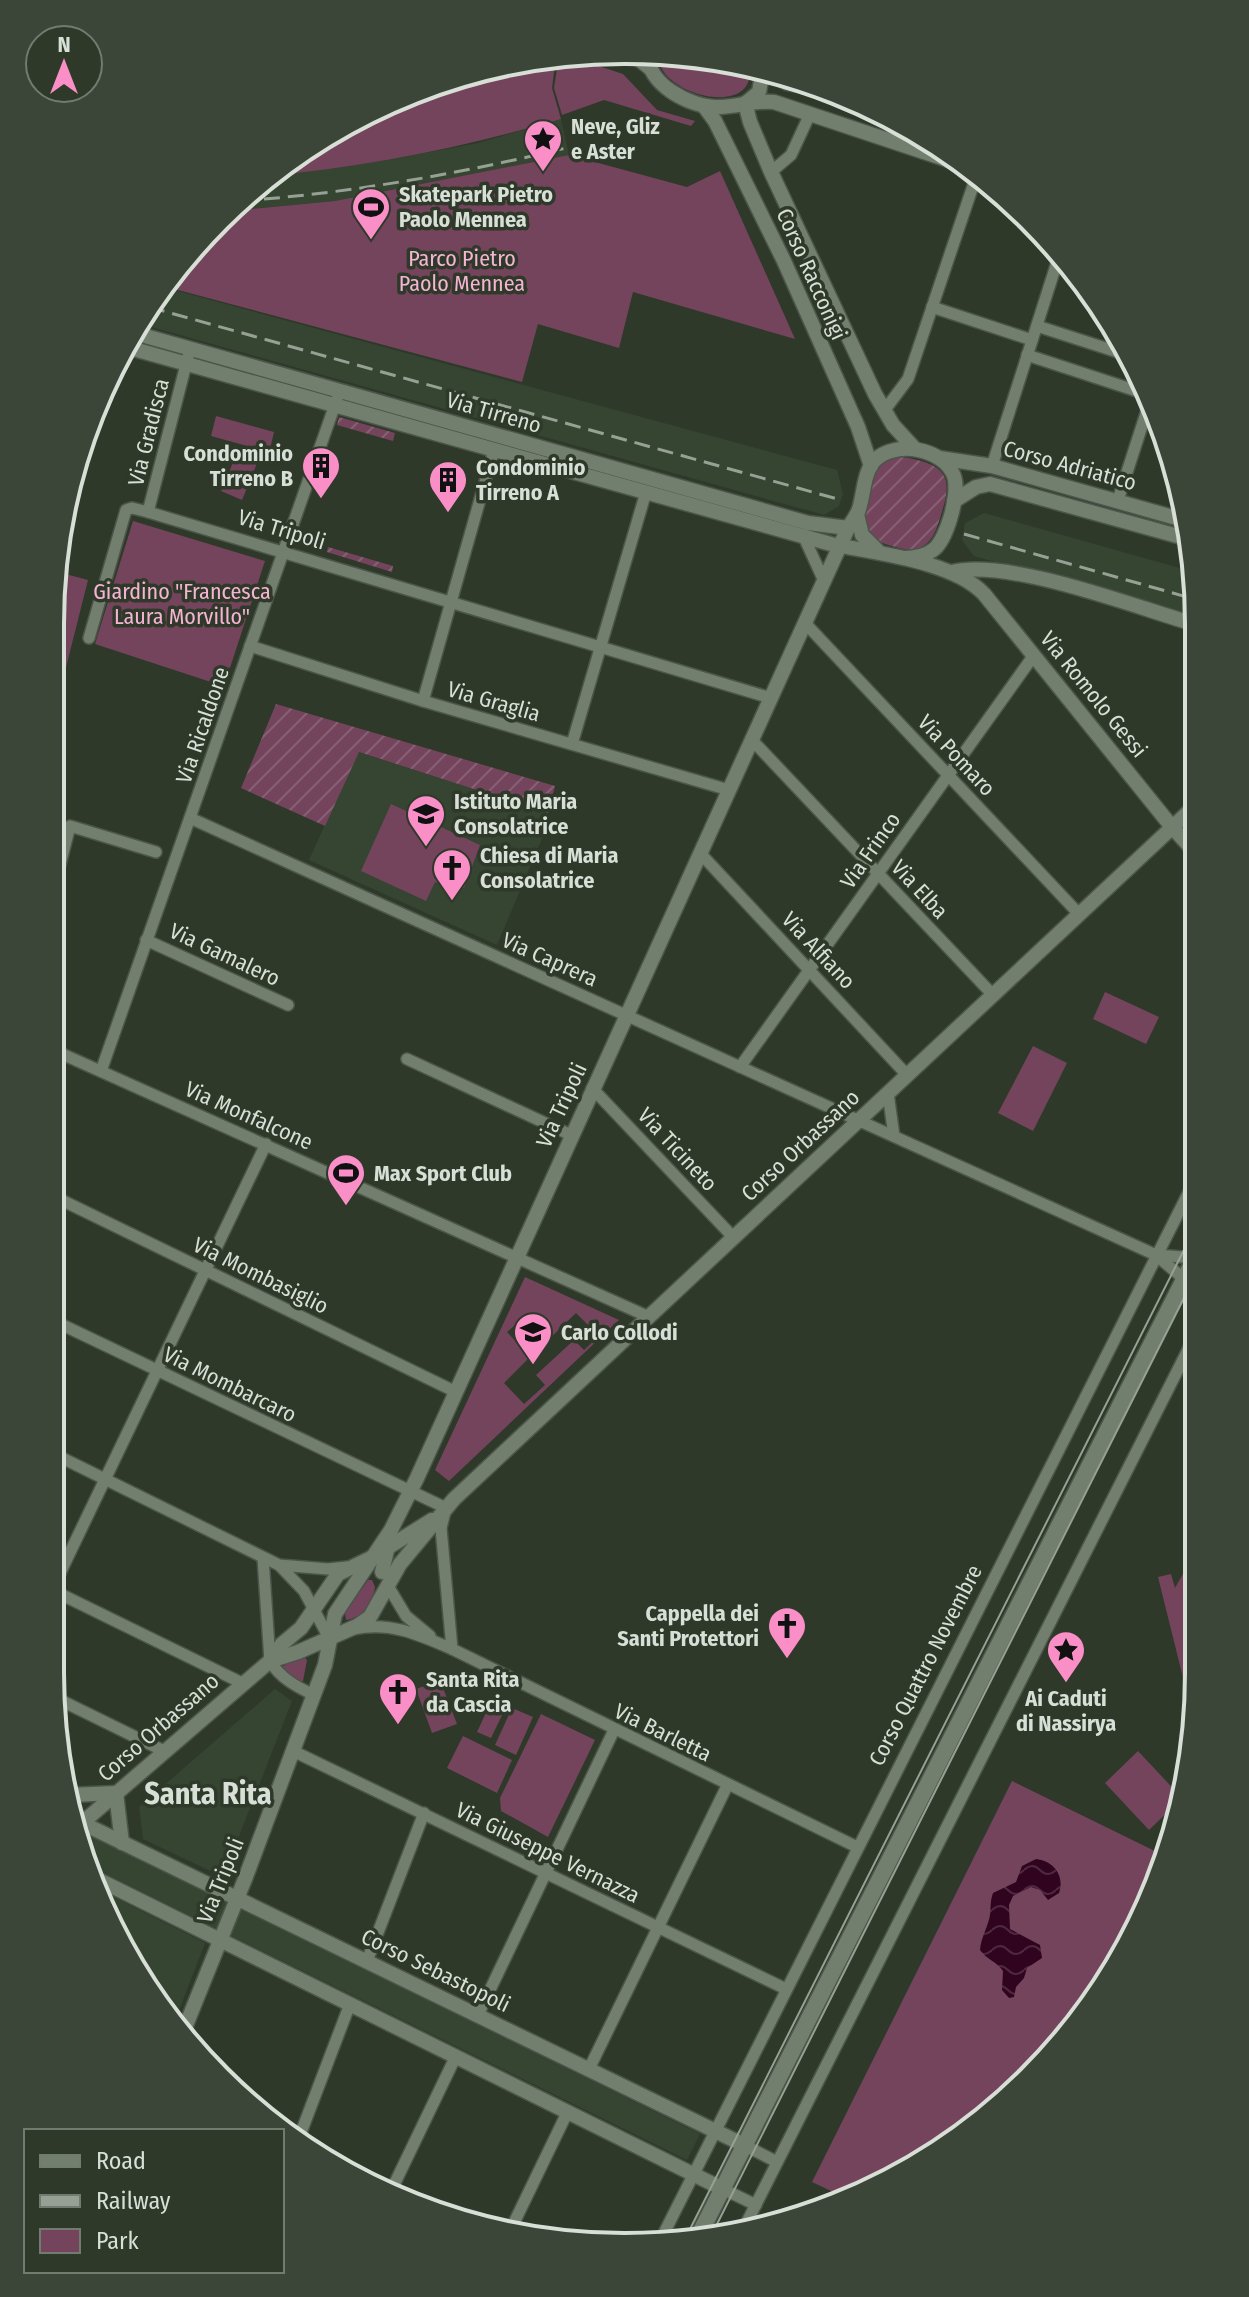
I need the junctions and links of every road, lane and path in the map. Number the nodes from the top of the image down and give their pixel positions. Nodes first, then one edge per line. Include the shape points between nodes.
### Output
1 (646, 65) edge
2 (650, 65) edge
3 (651, 69) junction
4 (761, 81) edge
5 (745, 103) junction
6 (704, 106) junction
7 (810, 114) junction
8 (929, 154) edge
9 (774, 178) junction
10 (973, 186) edge
11 (751, 193) junction
12 (1056, 267) edge
13 (932, 307) junction
14 (1037, 326) junction
15 (143, 337) edge
16 (1032, 340) junction
17 (137, 348) edge
18 (1113, 351) edge
19 (1027, 355) junction
20 (188, 356) junction
21 (1133, 390) edge
22 (337, 398) junction
23 (884, 411) junction
24 (1145, 417) edge
25 (915, 449) junction
26 (494, 450) junction
27 (939, 458) junction
28 (871, 466) junction
29 (992, 466) junction
30 (646, 492) junction
31 (1118, 500) junction
32 (954, 501) junction
33 (148, 512) junction
34 (857, 514) junction
35 (1174, 517) edge
36 (848, 528) junction
37 (803, 535) junction
38 (1177, 536) edge
39 (840, 546) junction
40 (862, 550) junction
41 (878, 551) junction
42 (283, 552) junction
43 (904, 558) junction
44 (952, 572) junction
45 (824, 581) junction
46 (450, 603) junction
47 (1185, 621) edge
48 (805, 623) junction
49 (89, 638) dead end
50 (250, 646) junction
51 (601, 648) junction
52 (1034, 655) junction
53 (771, 698) junction
54 (423, 701) junction
55 (752, 740) junction
56 (572, 744) junction
57 (948, 774) junction
58 (729, 790) junction
59 (1185, 816) edge
60 (190, 818) junction
61 (1172, 827) junction
62 (1185, 841) edge
63 (64, 849) edge
64 (156, 852) dead end
65 (700, 853) junction
66 (878, 873) junction
67 (1079, 914) junction
68 (146, 940) junction
69 (810, 969) junction
70 (993, 995) junction
71 (288, 1005) dead end
72 (626, 1016) junction
73 (64, 1055) edge
74 (407, 1059) dead end
75 (740, 1067) junction
76 (101, 1071) junction
77 (907, 1075) junction
78 (592, 1088) junction
79 (888, 1093) junction
80 (859, 1120) junction
81 (571, 1135) junction
82 (894, 1136) junction
83 (266, 1144) junction
84 (1185, 1199) edge
85 (64, 1201) edge
86 (734, 1238) junction
87 (1156, 1255) junction
88 (515, 1256) junction
89 (1185, 1256) edge
90 (206, 1270) junction
91 (1185, 1278) edge
92 (1185, 1292) edge
93 (649, 1317) junction
94 (64, 1326) edge
95 (1185, 1356) edge
96 (157, 1370) junction
97 (454, 1391) junction
98 (64, 1459) edge
99 (105, 1479) junction
100 (410, 1492) junction
101 (441, 1513) junction
102 (391, 1530) junction
103 (387, 1548) junction
104 (263, 1558) junction
105 (371, 1558) junction
106 (64, 1564) edge
107 (279, 1565) junction
108 (353, 1565) junction
109 (385, 1579) junction
110 (64, 1597) edge
111 (314, 1608) junction
112 (346, 1631) junction
113 (329, 1638) junction
114 (439, 1644) junction
115 (452, 1649) junction
116 (270, 1661) junction
117 (242, 1683) junction
118 (314, 1695) junction
119 (65, 1702) edge
120 (614, 1730) junction
121 (164, 1751) junction
122 (293, 1751) junction
123 (727, 1786) junction
124 (116, 1793) junction
125 (78, 1795) edge
126 (424, 1813) junction
127 (83, 1818) edge
128 (86, 1827) edge
129 (122, 1843) junction
130 (857, 1847) junction
131 (544, 1873) junction
132 (106, 1885) edge
133 (237, 1899) junction
134 (658, 1928) junction
135 (220, 1940) junction
136 (367, 1961) junction
137 (786, 1989) junction
138 (350, 2004) junction
139 (478, 2015) junction
140 (187, 2023) edge
141 (456, 2056) junction
142 (589, 2069) junction
143 (568, 2111) junction
144 (302, 2131) edge
145 (716, 2131) junction
146 (744, 2145) junction
147 (777, 2162) junction
148 (695, 2174) junction
149 (395, 2183) edge
150 (723, 2189) junction
151 (756, 2205) junction
152 (749, 2219) edge
153 (514, 2222) edge
154 (703, 2227) edge
155 (665, 2232) edge

1 - 3 street
2 - 3 street
3 - 6 street via 669,89
4 - 5 street via 759,92
5 - 6 street
5 - 7 street via 774,102
5 - 9 street, Corso Racconigi
6 - 11 street, Corso Racconigi
7 - 8 street
7 - 9 street
9 - 11 street
9 - 23 street, Corso Racconigi
10 - 13 street
11 - 28 street, Corso Racconigi
12 - 14 street
13 - 16 street
13 - 23 street via 908,379
14 - 16 street
14 - 18 street
15 - 20 street, Via Tirreno
16 - 19 street
17 - 20 street, Via Tirreno
19 - 21 street
19 - 29 street
20 - 22 street, Via Tirreno
20 - 33 street, Via Gradisca
22 - 26 street, Via Tirreno
22 - 36 street, Via Tirreno via 808,523
22 - 42 street, Via Ricaldone
23 - 25 street, Corso Racconigi
24 - 31 street
25 - 27 street
25 - 28 street via 888,452
26 - 30 street, Via Tirreno
26 - 46 street, Via Tirreno
27 - 29 street, Corso Adriatico
27 - 32 street via 955,479
28 - 34 street
29 - 31 street, Corso Adriatico
30 - 37 street, Via Tirreno
30 - 51 street
31 - 35 street, Corso Adriatico
32 - 38 street, Corso Adriatico via 990,484
32 - 43 street via 936,548
33 - 42 street, Via Tripoli
33 - 49 street, Via Gradisca via 126,510
34 - 36 street, Via Tripoli
34 - 41 street via 862,535
36 - 39 street, Via Tripoli
37 - 39 street, Via Tirreno
37 - 45 street
39 - 40 street, Via Tirreno
39 - 45 street, Via Tripoli
40 - 41 street, Via Tirreno
40 - 45 street, Via Tripoli
41 - 43 street
42 - 46 street, Via Tripoli
42 - 50 street, Via Ricaldone
43 - 44 street
44 - 47 street via 1033,576
44 - 52 street, Via Romolo Gessi via 984,594
45 - 48 street, Via Tripoli
46 - 51 street, Via Tripoli
46 - 54 street, Via Tirreno
48 - 53 street, Via Tripoli
48 - 57 street, Via Pomaro
50 - 54 street, Via Graglia
50 - 60 street, Via Ricaldone
51 - 53 street, Via Tripoli
51 - 56 street
52 - 57 street, Via Frinco
52 - 61 street, Via Romolo Gessi
53 - 55 street, Via Tripoli
54 - 56 street, Via Graglia
55 - 58 street, Via Tripoli
55 - 66 street, Via Elba
56 - 58 street, Via Graglia
57 - 66 street, Via Frinco
57 - 67 street, Via Pomaro
58 - 65 street, Via Tripoli
59 - 61 street, Corso Orbassano
60 - 68 street, Via Ricaldone
60 - 72 street, Via Caprera
61 - 62 street, Via Romolo Gessi
61 - 67 street, Corso Orbassano
63 - 64 street via 70,826
65 - 69 street, Via Alfiano
65 - 72 street, Via Tripoli
66 - 69 street, Via Frinco
66 - 70 street, Via Elba
67 - 70 street, Corso Orbassano
68 - 71 street, Via Gamalero
68 - 76 street, Via Ricaldone
69 - 75 street, Via Frinco
69 - 77 street, Via Alfiano
70 - 77 street, Corso Orbassano
72 - 75 street, Via Caprera
72 - 78 street, Via Tripoli
73 - 76 street, Via Monfalcone
74 - 81 street
75 - 80 street, Via Caprera
76 - 83 street, Via Monfalcone
77 - 79 street, Corso Orbassano
78 - 81 street, Via Tripoli
78 - 86 street, Via Ticineto
79 - 80 street, Corso Orbassano
79 - 82 street
80 - 82 street, Via Caprera
80 - 86 street, Corso Orbassano
81 - 88 street, Via Tripoli
82 - 87 street, Via Caprera
83 - 88 street, Via Monfalcone
83 - 90 street
84 - 87 street, Corso Quattro Novembre
85 - 90 street, Via Mombasiglio
86 - 93 street, Corso Orbassano
87 - 89 street, Via Caprera
87 - 91 street, Via Caprera
87 - 130 street, Corso Quattro Novembre
88 - 93 street, Via Monfalcone
88 - 97 street, Via Tripoli
90 - 96 street
90 - 97 street, Via Mombasiglio
92 - 146 main road
93 - 101 street, Corso Orbassano
94 - 96 street, Via Mombarcaro
95 - 147 street
96 - 99 street
96 - 100 street, Via Mombarcaro
97 - 100 street, Via Tripoli
98 - 99 street
99 - 104 street
99 - 106 street
100 - 101 street, Via Mombarcaro
100 - 102 street, Via Tripoli
101 - 103 street
101 - 109 street
101 - 115 street
102 - 103 street
102 - 105 street, Via Tripoli
103 - 105 street
103 - 109 street
104 - 107 street
104 - 116 street
105 - 108 street
105 - 109 street
105 - 113 street, Via Tripoli via 337,1609
107 - 108 street
107 - 111 street
108 - 111 street via 333,1579
109 - 112 street via 374,1613
109 - 114 street via 406,1616
110 - 117 street
111 - 113 street
111 - 116 street
112 - 113 street
112 - 114 street, Via Barletta via 389,1627
113 - 116 street
113 - 118 street, Via Tripoli
114 - 115 street, Via Barletta
115 - 120 street, Via Barletta
116 - 117 street, Corso Orbassano
116 - 118 street via 296,1687
117 - 121 street, Corso Orbassano
118 - 122 street, Via Tripoli
119 - 121 street
120 - 123 street, Via Barletta
120 - 131 street
121 - 124 street, Corso Orbassano
122 - 126 street, Via Giuseppe Vernazza
122 - 133 street, Via Tripoli
123 - 130 street, Via Barletta
123 - 134 street
124 - 125 street
124 - 127 street, Corso Orbassano
124 - 129 street
126 - 131 street, Via Giuseppe Vernazza
126 - 136 street
128 - 129 street, Corso Sebastopoli
129 - 133 street, Corso Sebastopoli
130 - 137 street, Corso Quattro Novembre
131 - 134 street, Via Giuseppe Vernazza
131 - 139 street
132 - 135 street
133 - 135 street, Via Tripoli
133 - 136 street, Corso Sebastopoli
134 - 137 street, Via Giuseppe Vernazza
134 - 142 street
135 - 138 street
135 - 140 street, Via Tripoli
136 - 139 street, Corso Sebastopoli
137 - 145 street, Corso Quattro Novembre
138 - 141 street
138 - 144 street
139 - 142 street, Corso Sebastopoli
141 - 143 street
141 - 149 street
142 - 145 street, Corso Sebastopoli
143 - 148 street
143 - 153 street
145 - 146 street, Corso Sebastopoli
145 - 148 street, Corso Quattro Novembre
146 - 147 street, Corso Sebastopoli
146 - 150 main road
147 - 151 street
148 - 150 street
148 - 155 street, Corso Quattro Novembre
150 - 151 street
150 - 154 main road
151 - 152 street

